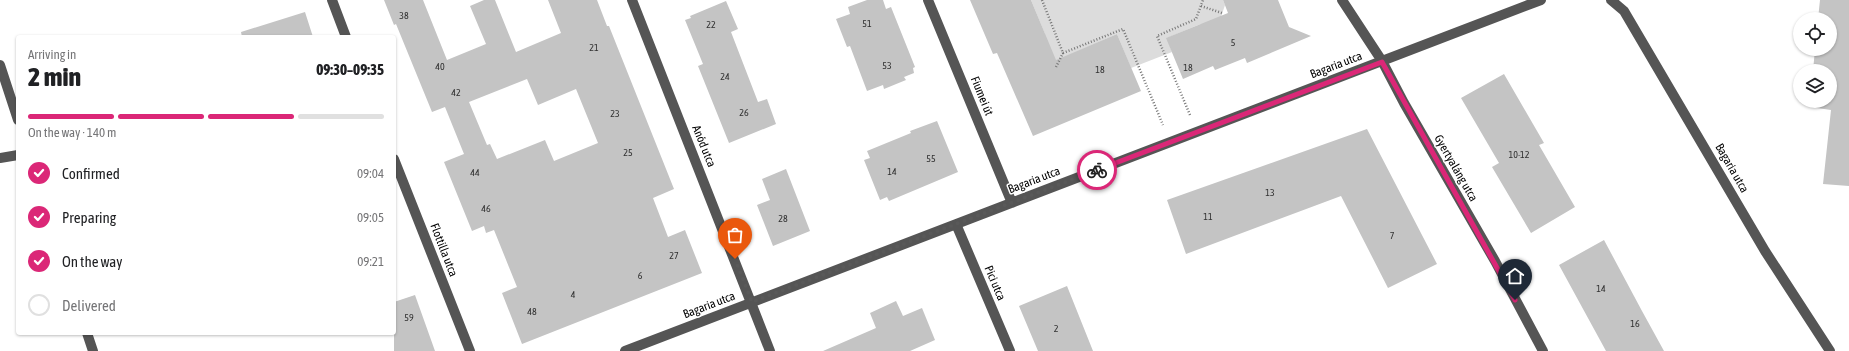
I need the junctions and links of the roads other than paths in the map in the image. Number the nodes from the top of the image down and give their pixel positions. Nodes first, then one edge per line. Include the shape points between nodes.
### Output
1 (332, 0) edge
2 (632, 0) edge
3 (928, 0) edge
4 (1342, 0) edge
5 (1541, 0) edge
6 (1611, 0) edge
7 (345, 35) edge
8 (1382, 62) junction
9 (0, 65) edge
10 (16, 114) edge
11 (16, 155) edge
12 (0, 158) edge
13 (396, 164) edge
14 (1012, 203) junction
15 (956, 224) junction
16 (752, 302) junction
17 (88, 335) edge
18 (93, 351) edge
19 (470, 351) edge
20 (625, 351) edge
21 (770, 351) edge
22 (1010, 351) edge
23 (1542, 351) edge
24 (1830, 351) edge

1 - 7 street
2 - 16 street, Anód utca
3 - 14 street, Fiumei út
4 - 8 street, Gyertyaláng utca
5 - 8 street, Bagaria utca
6 - 24 street, Bagaria utca via 1624,11 1765,251
8 - 14 street, Bagaria utca
8 - 23 street, Gyertyaláng utca via 1495,261
9 - 10 street
11 - 12 street
13 - 19 street, Flottilla utca
14 - 15 street, Bagaria utca
15 - 16 street, Bagaria utca
15 - 22 street, Pici utca
16 - 20 street, Bagaria utca
16 - 21 street, Anód utca
17 - 18 street

